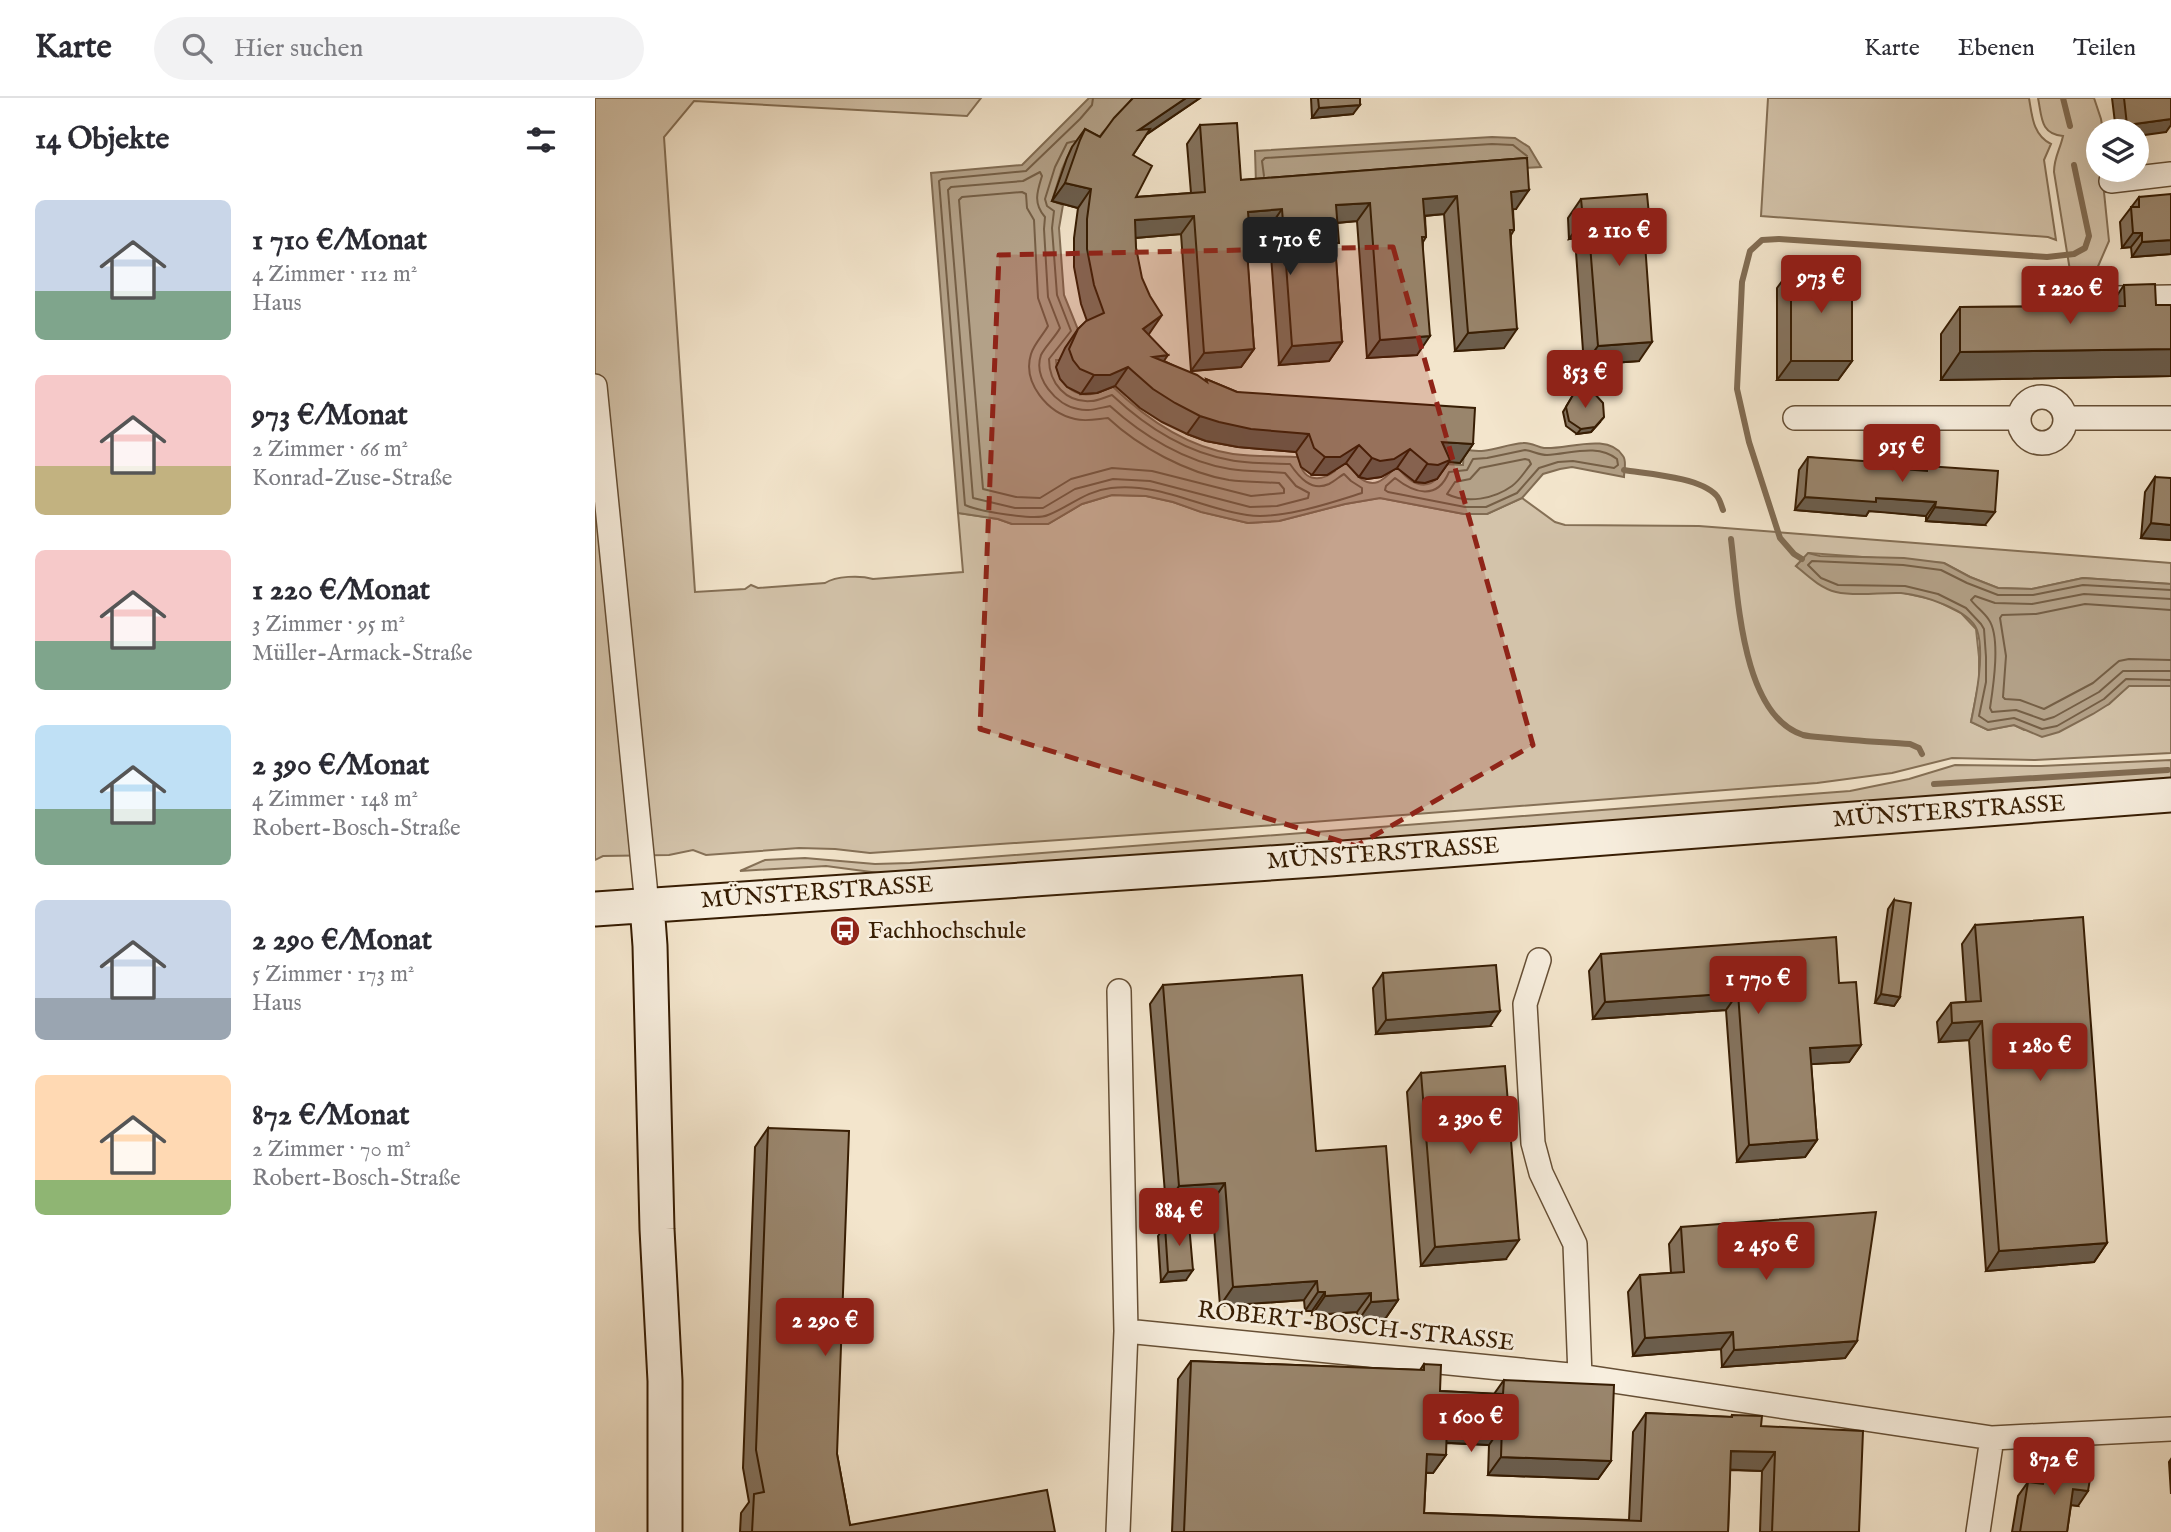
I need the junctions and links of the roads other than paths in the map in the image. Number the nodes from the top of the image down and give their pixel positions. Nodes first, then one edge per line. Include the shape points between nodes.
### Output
1 (2171, 174) edge
2 (2149, 177) edge
3 (2171, 297) edge
4 (2058, 299) dead end
5 (595, 386) edge
6 (1795, 418) dead end
7 (2019, 418) junction
8 (2066, 418) junction
9 (2171, 418) edge
10 (2171, 795) edge
11 (647, 905) junction
12 (595, 909) edge
13 (1539, 960) dead end
14 (1119, 991) dead end
15 (1126, 1331) junction
16 (1580, 1376) junction
17 (2171, 1429) edge
18 (1992, 1438) junction
19 (666, 1532) edge
20 (1118, 1532) edge
21 (1978, 1532) edge

1 - 2 street
3 - 4 street
5 - 11 street
6 - 7 street
7 - 8 street via 2030,400 2044,397 2058,404
7 - 8 street via 2024,435 2047,443 2055,440
8 - 9 street
10 - 11 main road, MÜNSTERSTRASSE
11 - 12 main road, MÜNSTERSTRASSE
11 - 19 main road via 665,1381
13 - 16 street via 1524,1003 1533,1143 1541,1173 1575,1244
14 - 15 street
15 - 16 street, ROBERT-BOSCH-STRASSE
15 - 20 street
16 - 18 street, ROBERT-BOSCH-STRASSE
17 - 18 street, ROBERT-BOSCH-STRASSE
18 - 21 street

